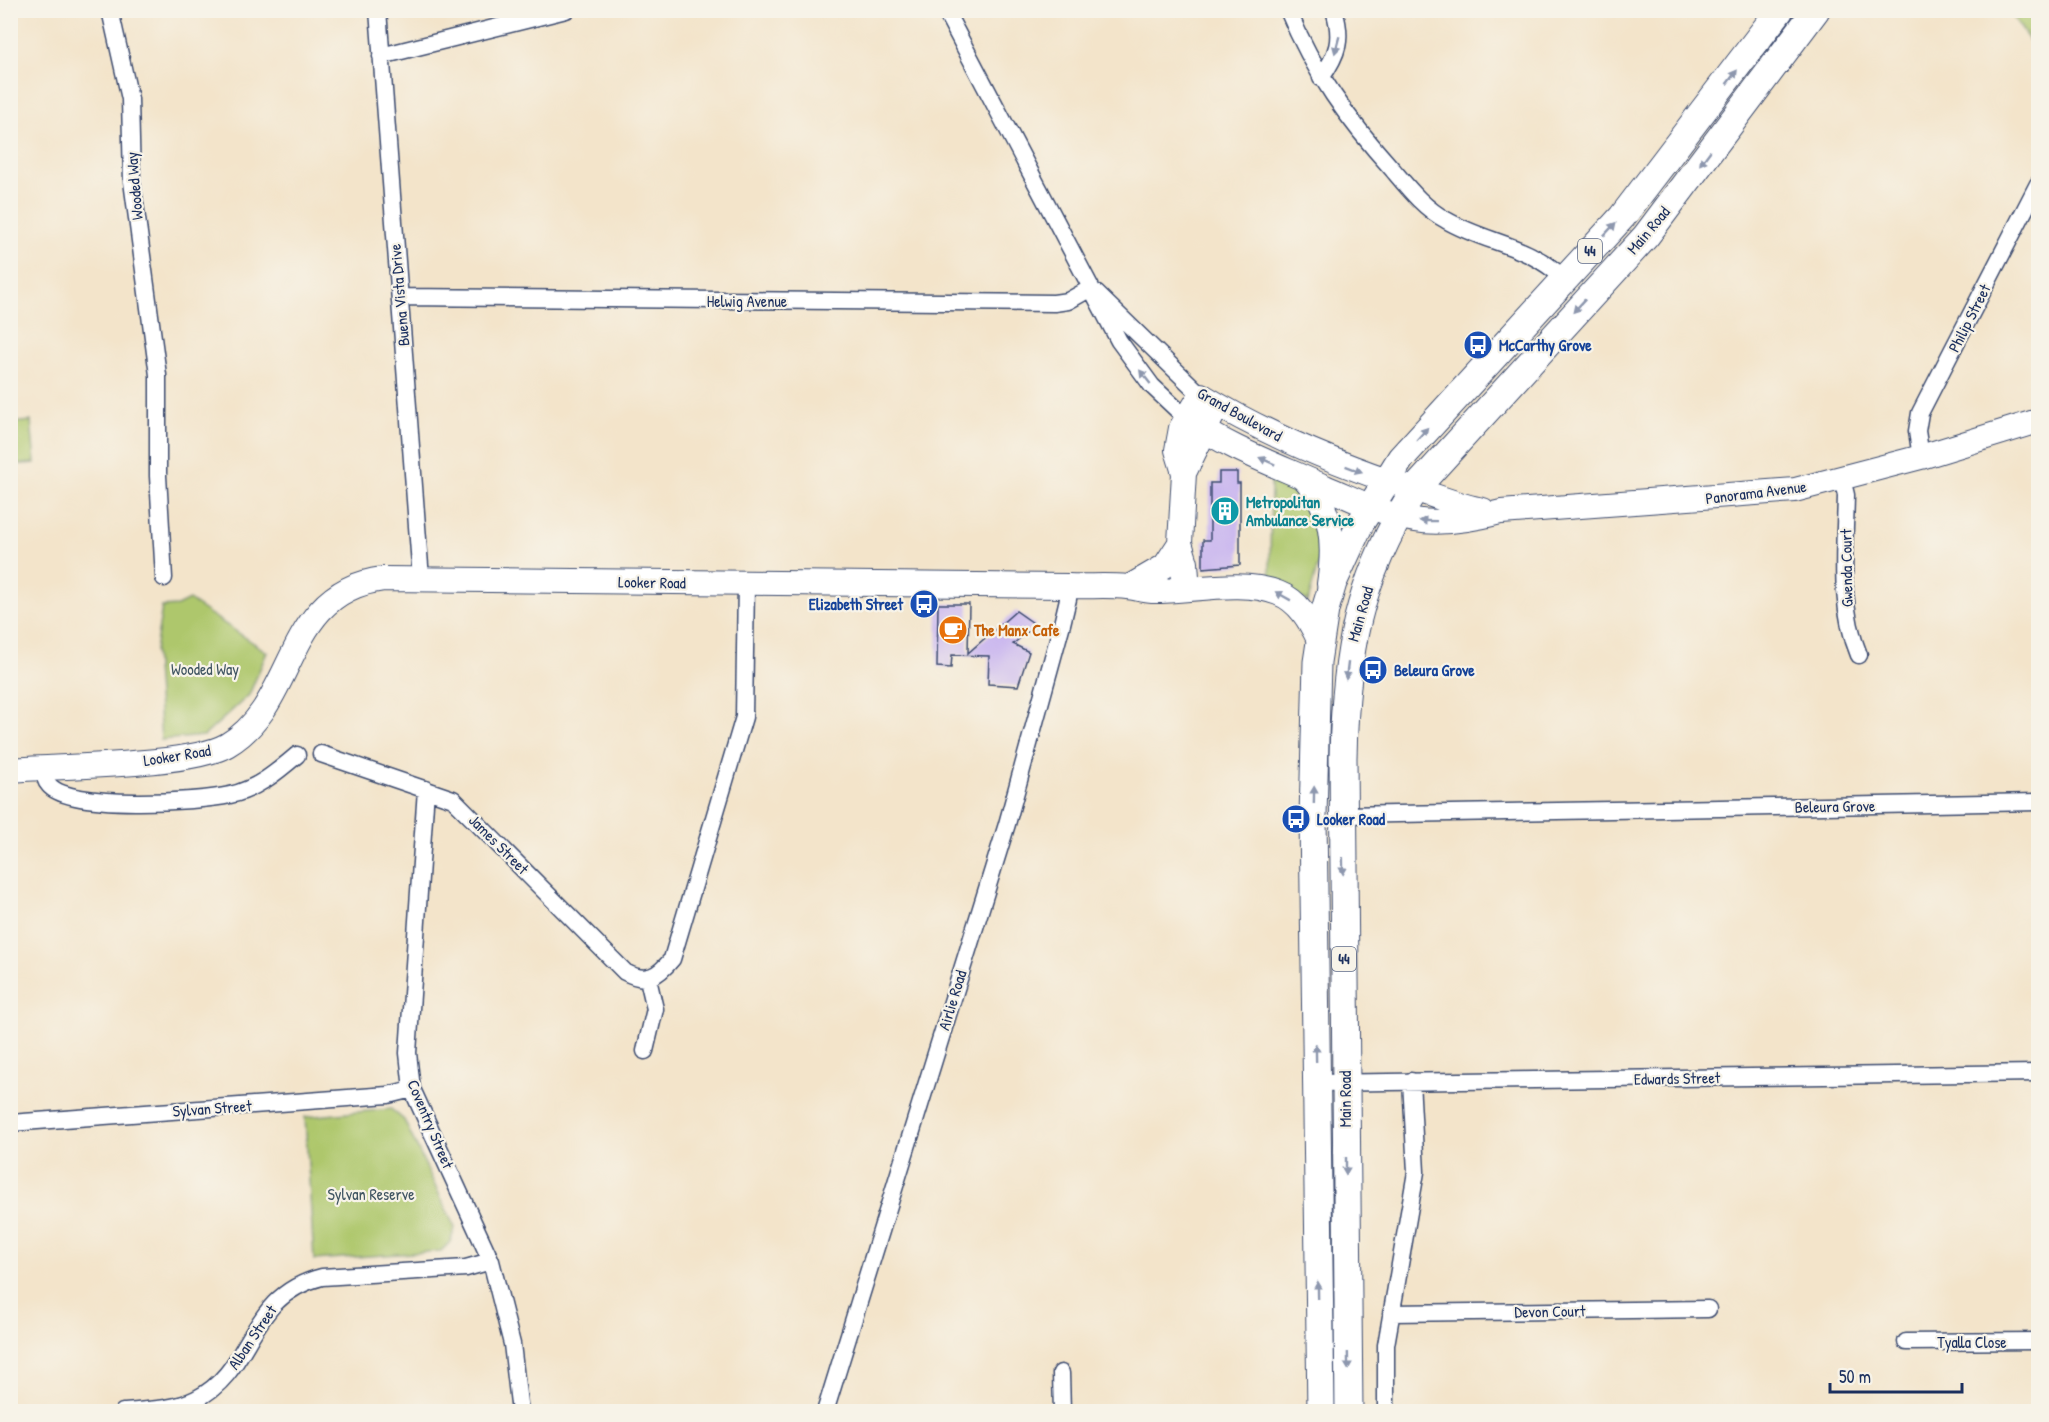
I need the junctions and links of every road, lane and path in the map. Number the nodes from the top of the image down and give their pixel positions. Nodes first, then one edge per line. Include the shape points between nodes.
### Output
1 (110, 10) edge
2 (378, 10) edge
3 (566, 10) edge
4 (945, 10) edge
5 (1287, 10) edge
6 (1334, 10) edge
7 (1780, 10) edge
8 (1816, 10) edge
9 (381, 56) junction
10 (1321, 78) junction
11 (2038, 184) edge
12 (1564, 279) junction
13 (1091, 288) junction
14 (400, 297) junction
15 (1209, 400) junction
16 (2038, 421) edge
17 (1195, 424) junction
18 (1921, 457) junction
19 (1304, 478) junction
20 (1842, 478) junction
21 (1386, 480) junction
22 (1415, 489) junction
23 (1370, 506) junction
24 (1501, 512) junction
25 (1398, 516) junction
26 (1180, 543) junction
27 (164, 578) dead end
28 (421, 579) junction
29 (746, 583) junction
30 (1068, 586) junction
31 (1129, 587) junction
32 (1176, 590) junction
33 (1325, 610) junction
34 (1319, 640) junction
35 (1859, 655) dead end
36 (321, 754) dead end
37 (297, 755) dead end
38 (44, 768) junction
39 (10, 770) edge
40 (426, 789) junction
41 (2038, 802) edge
42 (1343, 814) junction
43 (648, 979) junction
44 (645, 1051) dead end
45 (2038, 1073) edge
46 (1345, 1082) junction
47 (1411, 1082) junction
48 (1316, 1083) junction
49 (412, 1089) junction
50 (10, 1123) edge
51 (491, 1261) junction
52 (1708, 1309) dead end
53 (1391, 1313) junction
54 (2038, 1341) edge
55 (1906, 1342) dead end
56 (1060, 1373) dead end
57 (123, 1412) edge
58 (520, 1412) edge
59 (825, 1412) edge
60 (1062, 1412) edge
61 (1321, 1412) edge
62 (1349, 1412) edge
63 (1386, 1412) edge

1 - 27 street, Wooded Way via 130,99 132,182 158,375
2 - 9 street, Buena Vista Drive
3 - 9 street
4 - 13 street, Grand Boulevard
5 - 10 street
6 -> 10 street via 1341,30 1332,61
12 -> 7 main road, Main Road / 44 via 1622,217
8 -> 22 main road, Main Road / 44 via 1646,236
9 - 14 street, Buena Vista Drive
10 - 12 street via 1353,126 1430,210 1472,233 1538,256
11 - 18 street, Philip Street via 1920,413 1917,431
21 -> 12 main road, Main Road / 44 via 1426,429
13 - 14 street, Helwig Avenue via 1068,301 1054,303
13 - 15 street, Grand Boulevard
17 -> 13 street, Grand Boulevard via 1173,409 1136,367
14 - 28 street, Buena Vista Drive
15 - 17 street
15 -> 21 street, Grand Boulevard via 1347,467
16 - 18 street, Panorama Avenue
19 -> 17 street, Grand Boulevard
17 - 26 street via 1184,473
18 - 20 street, Panorama Avenue
19 - 23 street, Grand Boulevard
19 - 33 street via 1316,491 1331,528
20 - 24 street, Panorama Avenue via 1772,493
20 - 35 street, Gwenda Court via 1846,495 1845,602
21 - 22 street, Panorama Avenue
21 - 23 main road, Main Road / 44
22 - 24 street, Panorama Avenue via 1465,506
22 - 25 main road, Main Road / 44
23 - 25 street, Grand Boulevard
23 - 33 main road, Main Road / 44 via 1344,558
24 -> 25 street, Panorama Avenue via 1433,522
25 -> 42 main road, Main Road / 44 via 1375,567 1353,634 1345,691
26 - 31 street via 1165,566
26 - 32 street via 1187,577
28 - 29 street, Looker Road
28 - 38 street, Looker Road via 361,582 339,592 317,612 256,718 227,745 165,759
29 - 30 street, Looker Road
29 - 43 street via 744,717 672,959 660,973
30 - 31 street, Looker Road
30 - 59 street, Airlie Road via 1062,624 1006,824
31 - 32 street, Looker Road
34 -> 32 street, Looker Road via 1305,614 1280,593 1254,588
33 - 34 main road, Main Road / 44
48 -> 34 main road, Main Road / 44 via 1313,817
36 - 40 street, James Street
37 - 38 street via 264,782 231,795 169,802 104,800 59,792 45,780
38 - 39 street, Looker Road
40 - 43 street, James Street via 453,799 464,808 625,972
40 - 49 street, Coventry Street via 408,1053
41 - 42 street, Beleura Grove
42 -> 46 main road, Main Road / 44
43 - 44 street via 656,1010
45 - 47 street, Edwards Street
46 - 47 street, Edwards Street
46 - 48 street, Edwards Street
46 -> 62 main road, Main Road / 44
47 - 53 street via 1416,1172
61 -> 48 main road, Main Road / 44
49 - 50 street, Sylvan Street via 388,1095
49 - 51 street, Coventry Street
51 - 57 street, Alban Street via 466,1268 322,1277 299,1284 267,1309 225,1377 206,1393 172,1407
51 - 58 street, Coventry Street via 512,1344
52 - 53 street, Devon Court
53 - 63 street via 1386,1345
54 - 55 street, Tyalla Close
56 - 60 street

